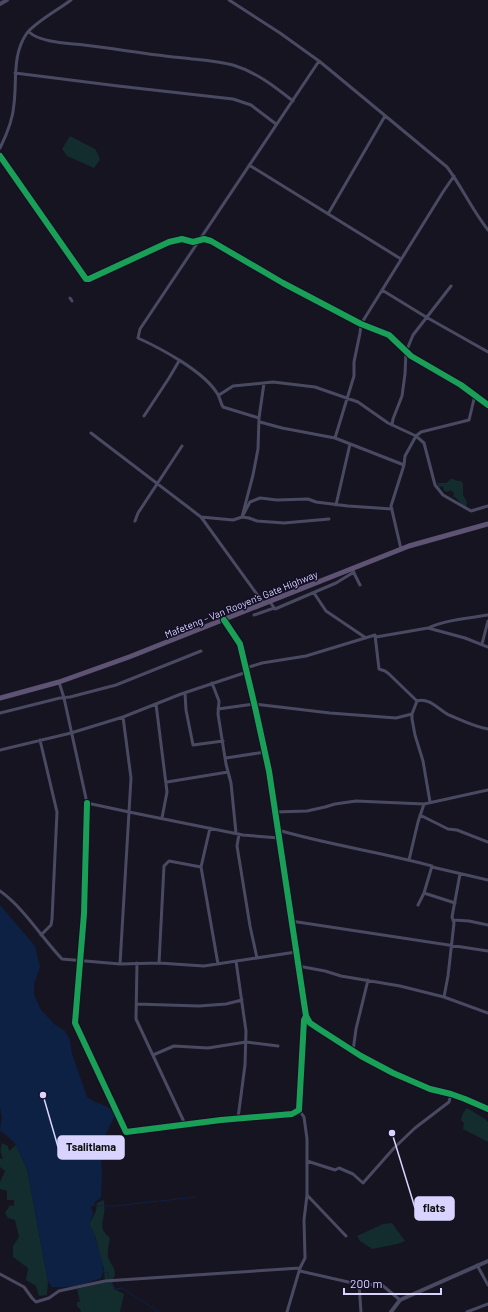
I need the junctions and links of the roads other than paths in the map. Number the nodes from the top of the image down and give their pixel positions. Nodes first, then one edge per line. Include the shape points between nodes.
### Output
1 (8, 0) edge
2 (71, 0) edge
3 (229, 0) edge
4 (0, 4) edge
5 (29, 32) junction
6 (319, 61) junction
7 (15, 73) junction
8 (293, 100) junction
9 (384, 116) junction
10 (276, 124) junction
11 (0, 148) edge
12 (0, 156) edge
13 (249, 165) junction
14 (454, 176) junction
15 (328, 214) junction
16 (488, 230) edge
17 (198, 241) junction
18 (401, 259) junction
19 (451, 286) dead end
20 (382, 290) junction
21 (426, 317) junction
22 (361, 324) junction
23 (406, 352) junction
24 (488, 352) edge
25 (179, 361) junction
26 (264, 383) junction
27 (219, 395) junction
28 (476, 395) junction
29 (348, 398) junction
30 (488, 405) edge
31 (144, 416) dead end
32 (259, 418) junction
33 (260, 422) junction
34 (392, 425) junction
35 (91, 433) dead end
36 (416, 436) junction
37 (335, 438) junction
38 (350, 444) junction
39 (182, 446) dead end
40 (404, 465) junction
41 (157, 485) junction
42 (336, 505) junction
43 (488, 506) edge
44 (392, 509) junction
45 (201, 517) junction
46 (242, 517) junction
47 (329, 519) dead end
48 (135, 521) dead end
49 (488, 524) edge
50 (401, 549) junction
51 (353, 571) junction
52 (360, 585) dead end
53 (314, 593) junction
54 (267, 603) junction
55 (274, 608) junction
56 (254, 615) dead end
57 (488, 615) edge
58 (224, 620) junction
59 (488, 621) edge
60 (428, 628) junction
61 (366, 638) junction
62 (376, 638) junction
63 (482, 644) junction
64 (488, 647) edge
65 (201, 651) dead end
66 (246, 670) junction
67 (59, 682) junction
68 (212, 683) junction
69 (185, 692) junction
70 (0, 698) edge
71 (64, 698) junction
72 (417, 700) junction
73 (156, 704) junction
74 (254, 704) junction
75 (218, 710) junction
76 (0, 713) edge
77 (412, 714) junction
78 (123, 717) junction
79 (488, 729) edge
80 (71, 732) junction
81 (40, 740) junction
82 (223, 741) junction
83 (0, 750) edge
84 (265, 752) junction
85 (226, 758) junction
86 (228, 772) junction
87 (167, 782) junction
88 (488, 790) edge
89 (430, 802) junction
90 (87, 803) junction
91 (424, 804) junction
92 (129, 812) junction
93 (275, 812) junction
94 (420, 815) junction
95 (162, 818) junction
96 (210, 828) junction
97 (278, 830) junction
98 (237, 833) junction
99 (279, 838) junction
100 (488, 842) edge
101 (409, 860) junction
102 (201, 867) junction
103 (432, 867) junction
104 (460, 874) junction
105 (488, 880) edge
106 (0, 891) edge
107 (424, 893) junction
108 (455, 902) junction
109 (418, 905) dead end
110 (453, 920) junction
111 (291, 921) junction
112 (488, 925) edge
113 (41, 935) junction
114 (452, 946) junction
115 (488, 951) edge
116 (296, 952) junction
117 (257, 958) junction
118 (81, 961) junction
119 (236, 961) junction
120 (138, 963) junction
121 (159, 963) junction
122 (120, 964) junction
123 (218, 964) junction
124 (298, 966) junction
125 (368, 980) junction
126 (444, 997) junction
127 (242, 1000) junction
128 (136, 1004) junction
129 (488, 1013) edge
130 (306, 1016) junction
131 (246, 1042) junction
132 (278, 1046) dead end
133 (353, 1051) junction
134 (153, 1055) junction
135 (451, 1094) junction
136 (488, 1109) edge
137 (299, 1110) junction
138 (238, 1118) junction
139 (185, 1124) junction
140 (308, 1161) junction
141 (307, 1195) junction
142 (346, 1236) dead end
143 (488, 1261) edge
144 (476, 1265) junction
145 (300, 1269) junction
146 (0, 1274) edge
147 (359, 1284) junction
148 (488, 1285) edge
149 (400, 1300) junction
150 (488, 1304) edge
151 (479, 1308) junction
152 (287, 1312) edge
153 (361, 1312) edge
154 (391, 1312) edge
155 (468, 1312) edge
156 (481, 1312) edge

1 - 4 street
2 - 5 street
3 - 6 street
5 - 7 street via 20,48
5 - 8 street via 58,42 205,60 243,68 270,82
6 - 8 street
6 - 9 street
7 - 10 street via 233,99 251,105
7 - 11 street via 12,119
8 - 10 street
9 - 14 street via 447,167
9 - 15 street
10 - 13 street
12 - 17 street via 86,279 169,242 182,239
13 - 15 street
13 - 17 street
14 - 16 street
14 - 18 street
15 - 18 street
17 - 22 street via 211,241
17 - 25 street via 140,329 138,338
18 - 20 street
19 - 21 street
20 - 21 street
20 - 22 street
21 - 23 street via 413,335
21 - 24 street
22 - 23 street via 388,335
22 - 29 street via 354,376
23 - 28 street
23 - 34 street via 402,396
25 - 27 street via 200,373
25 - 31 street
26 - 27 street via 233,386
26 - 29 street via 315,388
26 - 32 street
27 - 32 street via 223,407
28 - 30 street
28 - 36 street via 469,420 420,432
29 - 34 street
29 - 37 street
32 - 33 street
33 - 37 street
33 - 46 street via 258,449
34 - 36 street
35 - 41 street
36 - 40 street via 405,456
36 - 43 street via 424,443 435,485 443,495 471,511
37 - 38 street
38 - 40 street
38 - 42 street
39 - 41 street
40 - 44 street via 393,497
41 - 45 street
41 - 48 street
42 - 44 street
42 - 46 street via 308,499 260,498 250,502
44 - 50 street
45 - 46 street via 233,520
45 - 54 street
46 - 47 street via 284,523
49 - 50 main road, Mafeteng - Van Rooyen's Gate Highway
50 - 51 main road, Mafeteng - Van Rooyen's Gate Highway
51 - 52 street
51 - 53 street via 336,583
51 - 54 main road, Mafeteng - Van Rooyen's Gate Highway
53 - 55 street
53 - 61 street via 326,610
54 - 55 street
54 - 58 main road, Mafeteng - Van Rooyen's Gate Highway
55 - 56 street
57 - 60 street via 436,624
58 - 66 street via 240,644
58 - 67 main road, Mafeteng - Van Rooyen's Gate Highway
59 - 63 street
60 - 62 street
60 - 63 street
61 - 62 street via 375,635
61 - 66 street via 306,656 262,663
62 - 72 street via 379,669 389,674
63 - 64 street
65 - 71 street via 116,685
66 - 68 street
66 - 74 street
67 - 70 main road, Mafeteng - Van Rooyen's Gate Highway
67 - 71 street
68 - 69 street
68 - 75 street via 219,701
69 - 73 street
69 - 82 street via 193,745
71 - 76 street
71 - 80 street
72 - 77 street
72 - 79 street via 434,704 453,716
73 - 78 street
73 - 87 street
74 - 75 street
74 - 77 street via 396,718
74 - 84 street
75 - 82 street
77 - 89 street
78 - 80 street
78 - 92 street via 131,778
80 - 81 street
80 - 90 street
81 - 83 street
81 - 113 street via 57,812 52,919 51,925
82 - 85 street
84 - 85 street
84 - 93 street
85 - 86 street
86 - 87 street
86 - 98 street
87 - 95 street
88 - 89 street
89 - 91 street
90 - 92 street
90 - 118 street
91 - 93 street via 356,801 307,811
91 - 94 street
92 - 95 street
92 - 122 street
93 - 97 street
94 - 100 street via 448,829
94 - 101 street
95 - 96 street
96 - 98 street
96 - 102 street
97 - 99 street
97 - 101 street
98 - 99 street
98 - 117 street via 239,860
99 - 111 street
101 - 103 street
102 - 121 street via 169,861 164,866
102 - 123 street
103 - 104 street
103 - 107 street
104 - 105 street
104 - 108 street
106 - 113 street via 11,899
107 - 108 street
107 - 109 street
108 - 110 street
110 - 112 street
110 - 114 street
111 - 114 street
111 - 116 street
113 - 118 street via 62,959
114 - 115 street
114 - 126 street
116 - 117 street
116 - 124 street
117 - 119 street
118 - 122 street
118 - 139 street via 75,1023 126,1132
119 - 123 street
119 - 127 street
120 - 121 street
120 - 122 street
120 - 128 street
121 - 123 street via 204,966
124 - 125 street
124 - 130 street
125 - 126 street
125 - 133 street
126 - 129 street
127 - 128 street via 199,1006
127 - 131 street
128 - 134 street via 136,1018
130 - 133 street via 310,1023
130 - 137 street
131 - 132 street
131 - 134 street via 208,1048 174,1046
131 - 138 street
133 - 135 street via 393,1073 430,1089
134 - 139 street
135 - 136 street
135 - 140 street via 449,1102 415,1128 363,1183 353,1174 339,1168 335,1170
137 - 138 street via 292,1114
137 - 140 street via 304,1117
138 - 139 street
140 - 141 street
141 - 142 street
141 - 145 street via 304,1220 305,1258
143 - 144 street
144 - 148 street
144 - 149 street via 462,1274
145 - 146 street via 105,1282 60,1291 36,1302 24,1287
145 - 147 street
145 - 152 street
147 - 149 street via 382,1285
147 - 153 street
149 - 154 street
150 - 151 street
151 - 155 street
151 - 156 street

